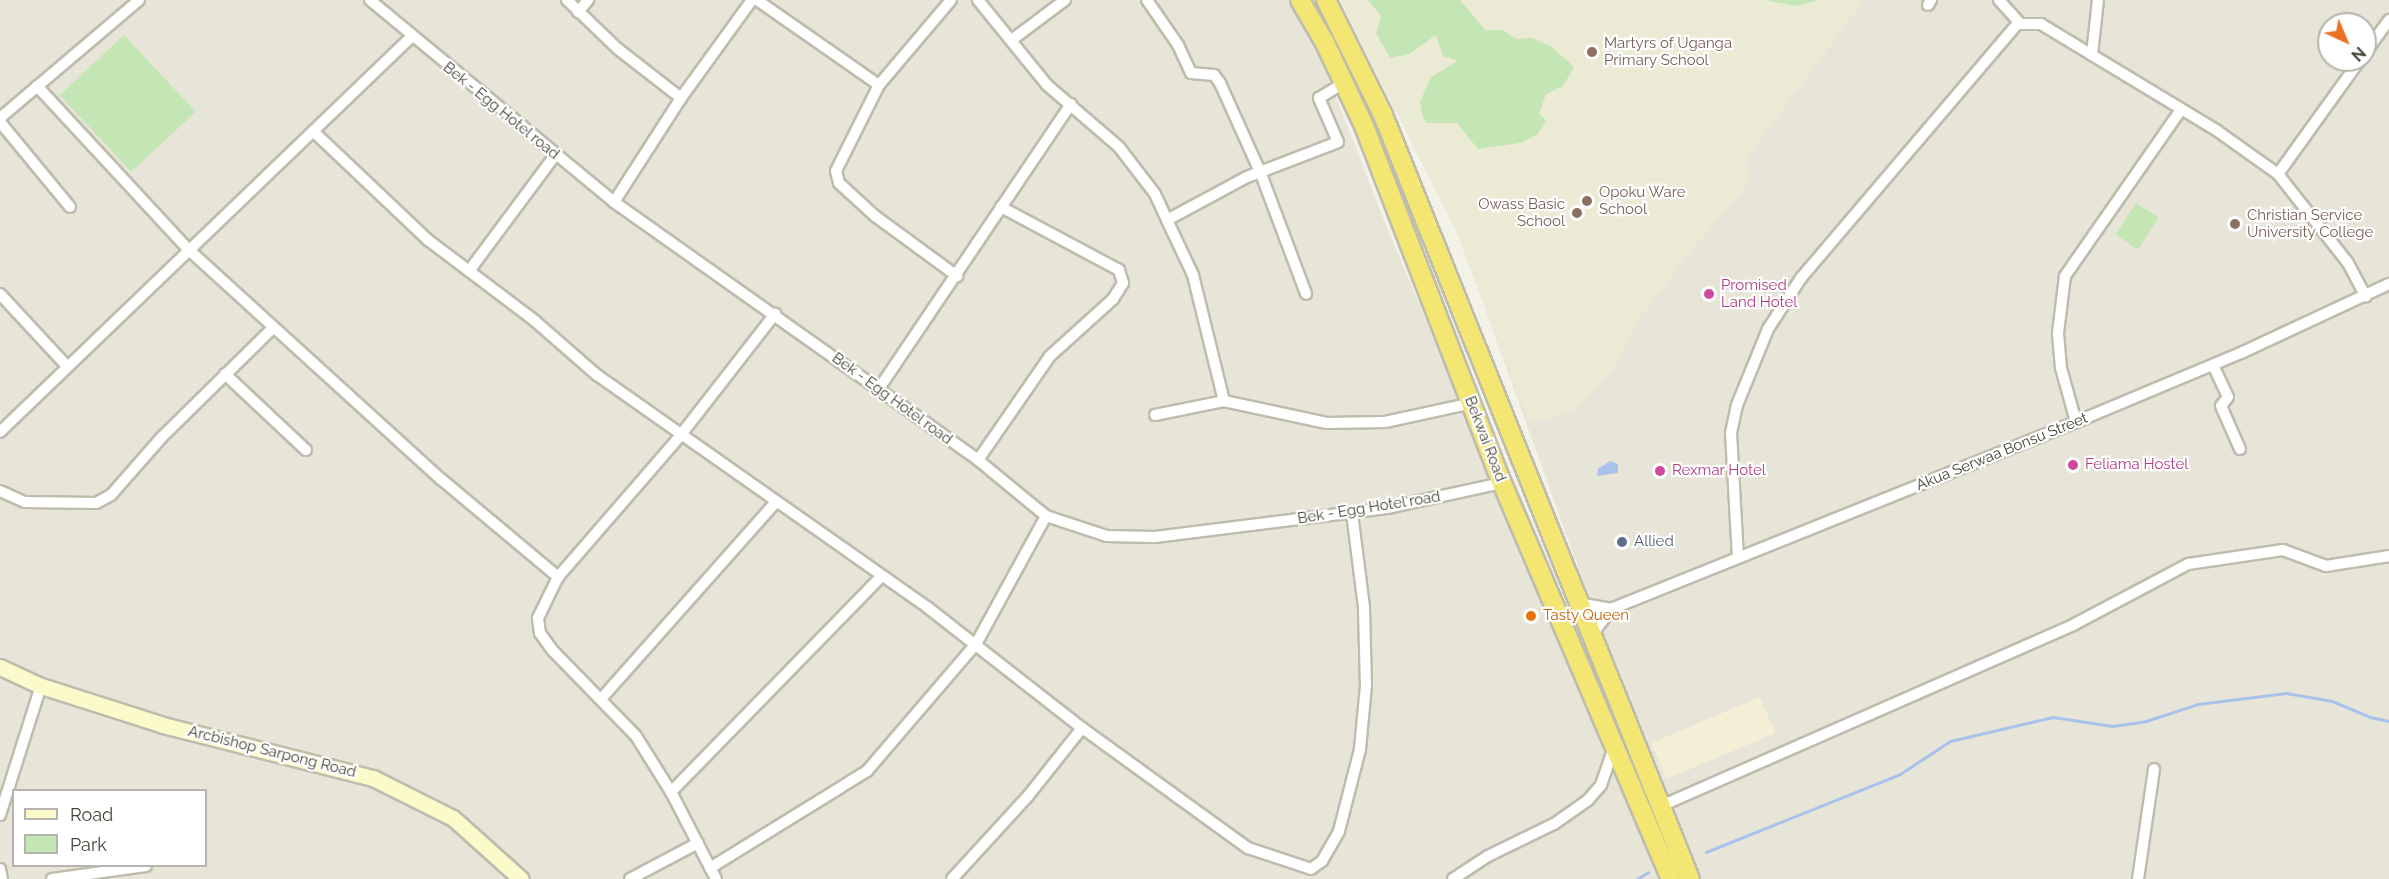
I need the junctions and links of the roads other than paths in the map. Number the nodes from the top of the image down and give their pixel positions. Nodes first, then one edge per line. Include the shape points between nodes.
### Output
1 (370, 0) edge
2 (567, 0) edge
3 (588, 0) edge
4 (752, 0) edge
5 (757, 0) edge
6 (951, 0) edge
7 (978, 0) edge
8 (1065, 0) edge
9 (1147, 0) edge
10 (1300, 0) edge
11 (1326, 0) edge
12 (1999, 0) edge
13 (2098, 0) edge
14 (132, 2) edge
15 (578, 12) junction
16 (2389, 20) edge
17 (2020, 23) junction
18 (2377, 36) edge
19 (411, 37) junction
20 (1013, 39) junction
21 (2092, 55) junction
22 (2351, 72) edge
23 (1344, 83) junction
24 (879, 85) junction
25 (37, 86) junction
26 (681, 98) junction
27 (1071, 104) junction
28 (2181, 110) junction
29 (0, 120) edge
30 (313, 131) junction
31 (555, 155) junction
32 (1261, 174) junction
33 (2278, 174) junction
34 (614, 202) junction
35 (70, 207) dead end
36 (1001, 207) junction
37 (1167, 220) junction
38 (189, 250) junction
39 (469, 271) junction
40 (957, 276) junction
41 (2389, 284) edge
42 (0, 294) edge
43 (1306, 294) dead end
44 (2366, 297) junction
45 (774, 314) junction
46 (273, 328) junction
47 (2213, 365) junction
48 (67, 366) junction
49 (1485, 366) junction
50 (225, 374) junction
51 (1461, 376) junction
52 (878, 390) junction
53 (1224, 401) junction
54 (1472, 403) junction
55 (1155, 416) dead end
56 (2076, 423) junction
57 (0, 432) edge
58 (680, 436) junction
59 (2240, 448) dead end
60 (306, 450) dead end
61 (978, 460) junction
62 (1502, 483) junction
63 (0, 490) edge
64 (776, 502) junction
65 (1352, 513) junction
66 (1046, 516) junction
67 (2389, 556) edge
68 (1737, 558) junction
69 (882, 576) junction
70 (558, 577) junction
71 (1578, 603) junction
72 (1611, 609) junction
73 (1591, 636) junction
74 (976, 644) junction
75 (0, 667) edge
76 (40, 686) junction
77 (601, 699) junction
78 (1082, 728) junction
79 (1615, 745) junction
80 (2154, 769) dead end
81 (671, 792) junction
82 (1661, 806) junction
83 (0, 815) edge
84 (698, 843) junction
85 (139, 867) edge
86 (710, 868) junction
87 (0, 869) edge
88 (2, 879) edge
89 (52, 879) edge
90 (521, 879) edge
91 (630, 879) edge
92 (716, 879) edge
93 (952, 879) edge
94 (1453, 879) edge
95 (1671, 879) edge
96 (1690, 879) edge
97 (2138, 879) edge

1 - 19 street, Bek - Egg Hotel road
2 - 15 street
3 - 15 street
4 - 26 street
5 - 24 street
6 - 24 street
7 - 20 street
8 - 20 street
9 - 32 street via 1178,45 1191,73 1214,75 1220,83
10 - 23 highway, Bekwai Road
11 - 49 highway, Bekwai Road via 1383,115
12 - 17 street
13 - 21 street
14 - 25 street
15 - 26 street
16 - 18 street
17 - 21 street via 2041,24
17 - 68 street via 2008,31 1801,278 1768,330 1741,395 1731,433
19 - 30 street
19 - 31 street, Bek - Egg Hotel road
20 - 27 street via 1030,66
21 - 28 street
22 - 33 street
23 - 32 street via 1319,98 1338,142
23 - 51 highway, Bekwai Road
24 - 40 street via 840,159 836,171 839,183 875,216
25 - 29 street
25 - 38 street
26 - 34 street
27 - 36 street
27 - 37 street via 1119,147 1155,194
28 - 33 street
28 - 56 street via 2066,276 2058,333 2061,368
29 - 35 street
30 - 38 street
30 - 39 street via 417,231
31 - 34 street, Bek - Egg Hotel road
31 - 39 street
32 - 37 street via 1247,177
32 - 43 street
33 - 44 street via 2348,263
34 - 45 street, Bek - Egg Hotel road
36 - 40 street
36 - 61 street via 1119,270 1123,283 1113,299 1050,356
37 - 53 street via 1193,275
38 - 46 street
38 - 48 street
39 - 58 street via 597,375
40 - 52 street
41 - 44 street, Akua Serwaa Bonsu Street
42 - 48 street
44 - 47 street, Akua Serwaa Bonsu Street
45 - 52 street, Bek - Egg Hotel road
45 - 58 street
46 - 50 street
46 - 70 street via 441,479
47 - 56 street, Akua Serwaa Bonsu Street
47 - 59 street via 2228,397 2221,406
48 - 57 street
49 - 51 highway
49 - 71 highway, Bekwai Road
50 - 60 street
50 - 63 street via 111,495 96,503 25,502
51 - 54 highway, Bekwai Road
52 - 61 street, Bek - Egg Hotel road
53 - 54 street via 1327,423 1385,422
53 - 55 street
54 - 62 highway, Bekwai Road
56 - 68 street, Akua Serwaa Bonsu Street
58 - 64 street
58 - 70 street
61 - 66 street, Bek - Egg Hotel road
62 - 65 street, Bek - Egg Hotel road
62 - 79 highway, Bekwai Road
64 - 69 street
64 - 77 street
65 - 66 street, Bek - Egg Hotel road via 1155,537 1107,536
65 - 78 street via 1364,607 1365,686 1360,749 1339,831 1319,864 1306,868 1255,852
66 - 74 street
67 - 82 street via 2326,566 2283,550 2188,564 2073,625
68 - 72 street, Akua Serwaa Bonsu Street
69 - 74 street
69 - 81 street
70 - 77 street via 538,618 540,633
71 - 72 street
71 - 73 highway, Bekwai Road
72 - 73 street
73 - 82 highway, Bekwai Road
74 - 78 street
74 - 86 street via 867,771
75 - 76 street, Arcbishop Sarpong Road
76 - 83 street
76 - 90 street, Arcbishop Sarpong Road via 163,725 373,778 453,818
77 - 81 street via 636,736
78 - 93 street via 1028,796
79 - 94 street via 1601,785 1588,800 1554,824 1488,856
79 - 95 highway, Bekwai Road
80 - 97 street
81 - 84 street
82 - 96 highway, Bekwai Road
84 - 86 street
84 - 91 street
85 - 89 street
86 - 92 street
87 - 88 street

